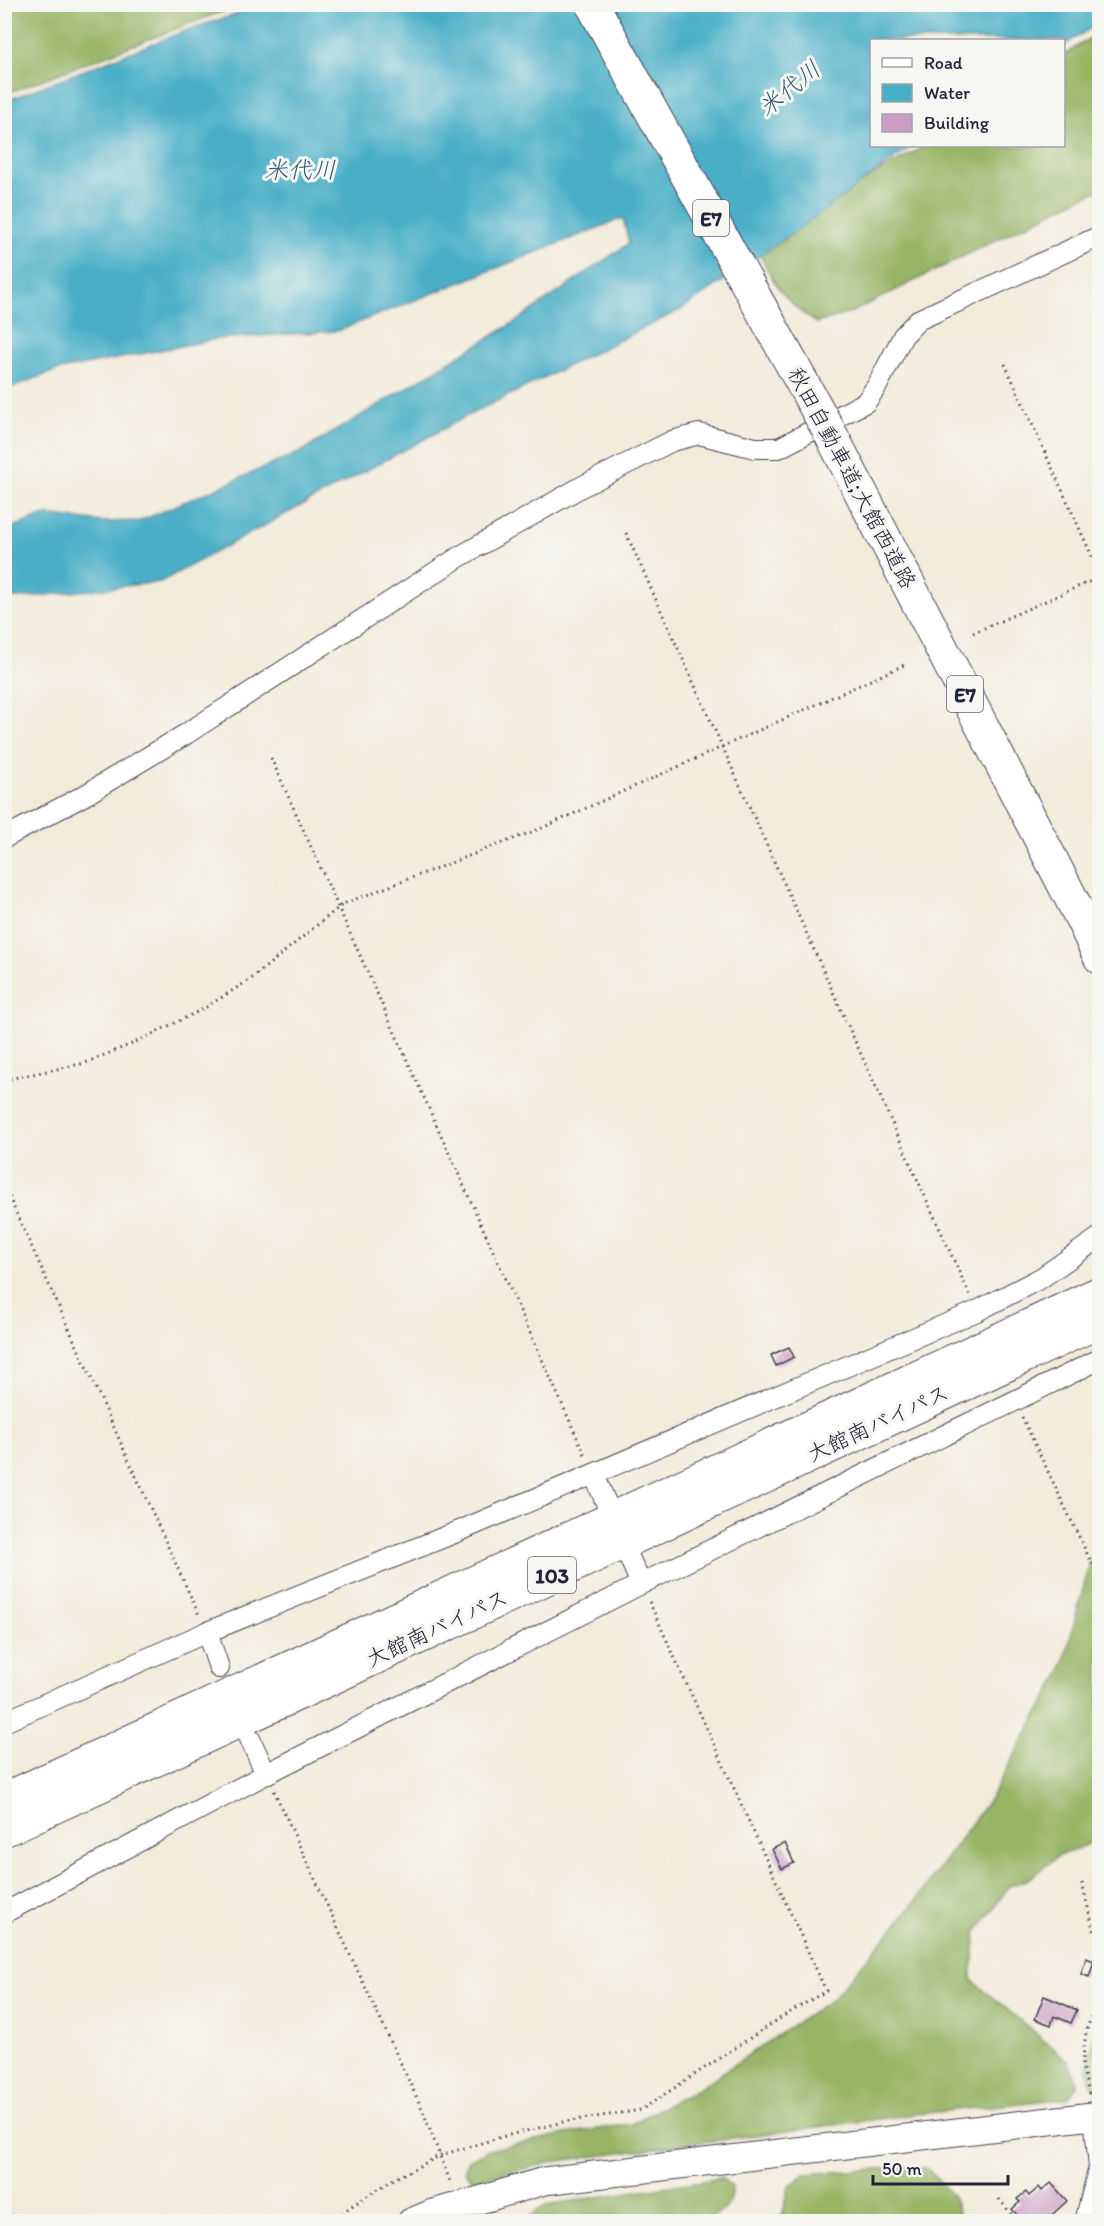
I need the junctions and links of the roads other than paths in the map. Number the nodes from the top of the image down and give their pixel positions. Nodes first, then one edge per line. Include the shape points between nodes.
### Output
1 (592, 4) edge
2 (1100, 236) edge
3 (4, 838) edge
4 (1100, 957) edge
5 (1100, 1237) edge
6 (1100, 1293) edge
7 (1100, 1320) edge
8 (1100, 1359) edge
9 (594, 1475) junction
10 (607, 1505) dead end
11 (629, 1557) dead end
12 (641, 1584) junction
13 (207, 1632) junction
14 (219, 1668) dead end
15 (4, 1722) edge
16 (189, 1729) junction
17 (250, 1739) dead end
18 (266, 1774) junction
19 (4, 1790) edge
20 (4, 1800) edge
21 (4, 1830) edge
22 (4, 1844) edge
23 (4, 1914) edge
24 (1097, 2116) edge
25 (422, 2217) edge
26 (1085, 2222) edge

1 - 4 highway, 秋田自動車道;大館西道路 / E7, bridge via 829,431
2 - 3 street via 918,320 903,336 866,402 779,448 755,448 699,434 672,441 581,487 459,557 186,734
5 - 9 street via 1041,1278 976,1311
6 - 16 highway, 大館南バイパス / 103
7 - 16 highway, 大館南バイパス / 103
8 - 12 street
9 - 10 street
9 - 13 street
11 - 12 street
12 - 18 street
13 - 14 street
13 - 15 street
16 - 19 highway
16 - 20 highway, 大館南バイパス / 103
16 - 21 highway, 大館南バイパス / 103
16 - 22 highway
17 - 18 street
18 - 23 street
24 - 25 street, bridge via 544,2181
24 - 26 street via 1099,2167

